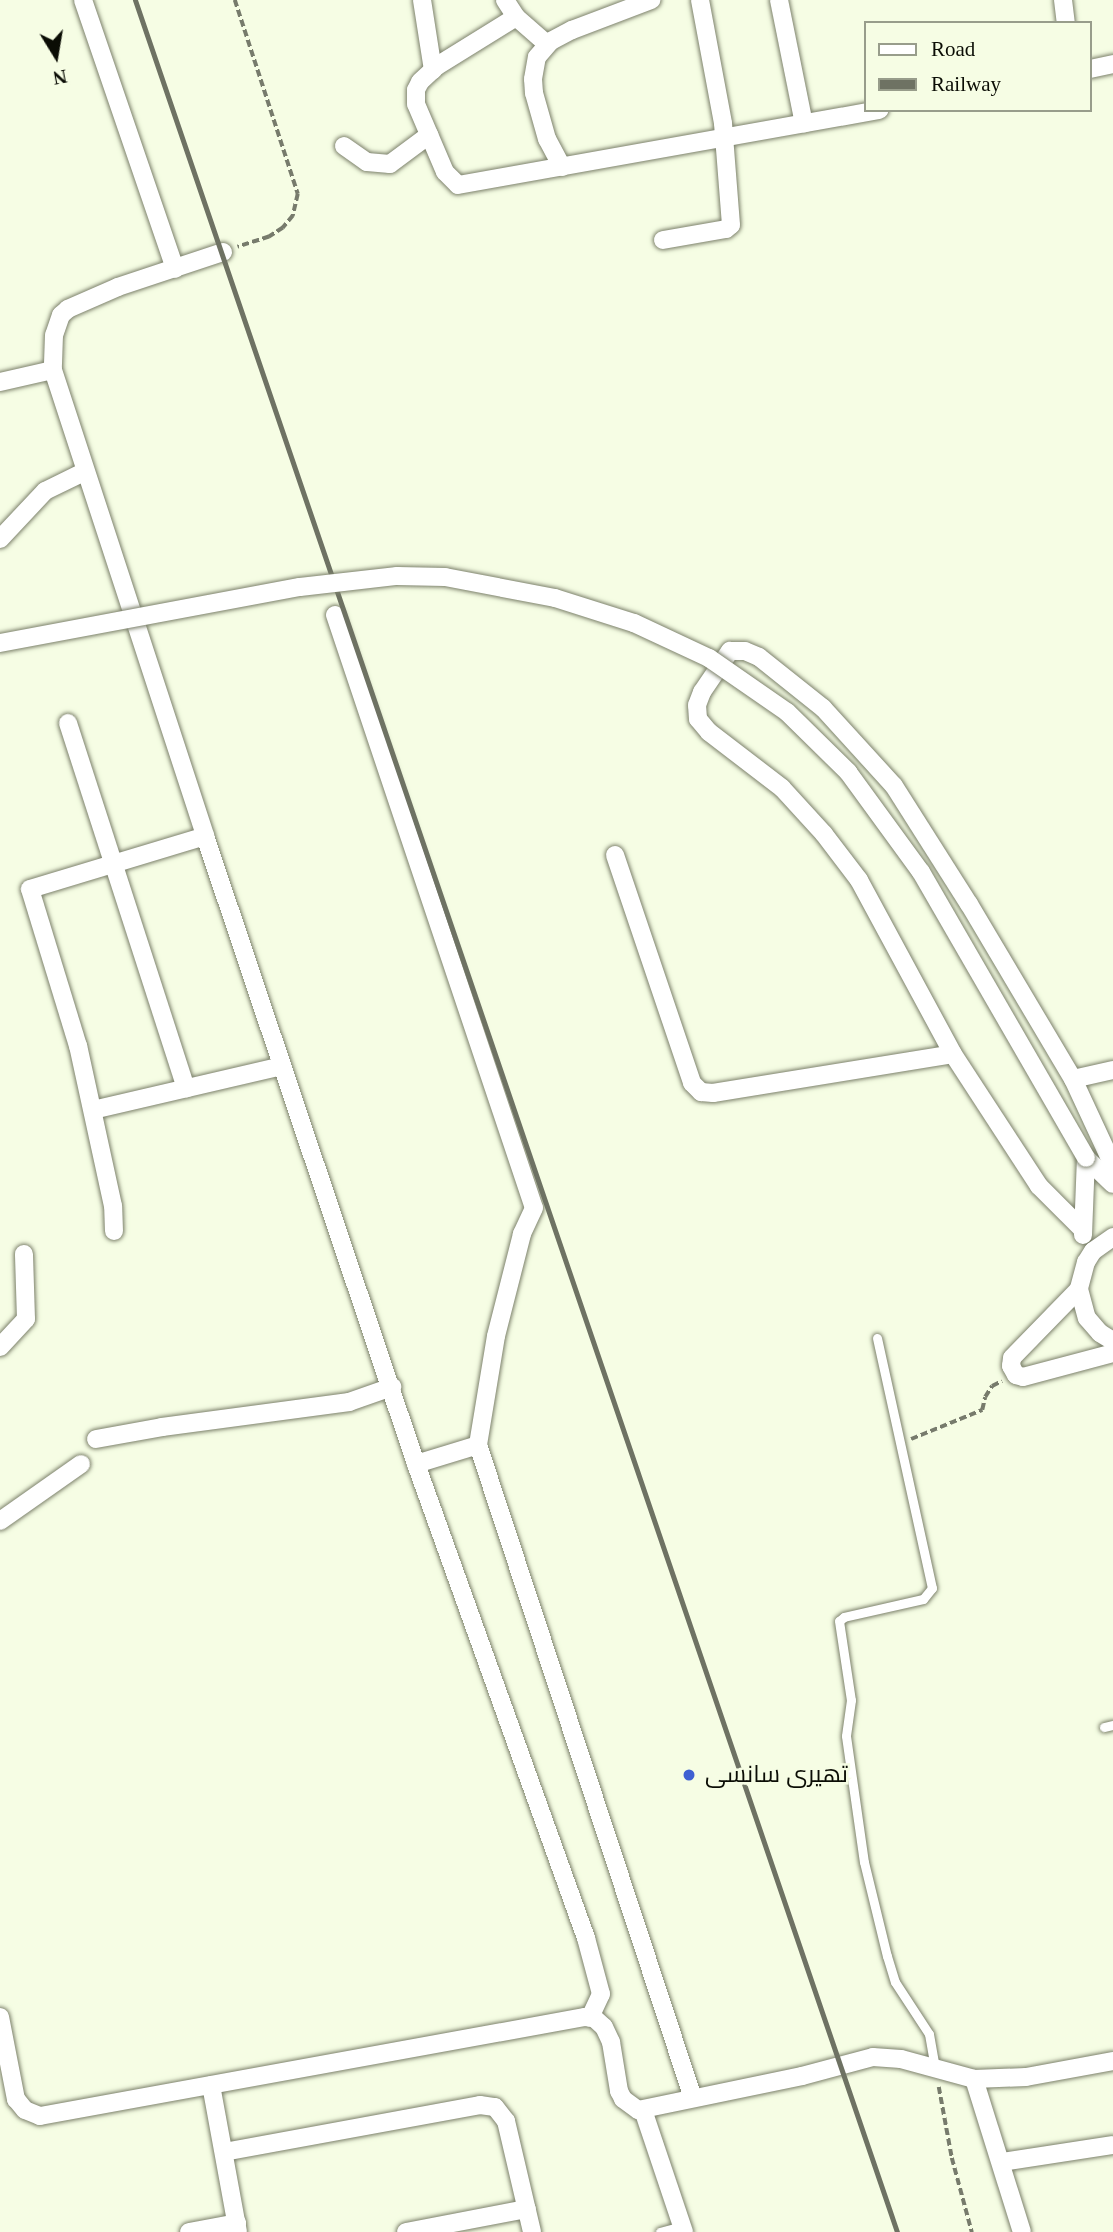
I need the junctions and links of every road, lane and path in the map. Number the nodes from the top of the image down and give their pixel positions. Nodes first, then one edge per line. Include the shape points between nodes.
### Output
1 (83, 0) edge
2 (235, 0) edge
3 (422, 0) edge
4 (505, 0) edge
5 (650, 0) edge
6 (700, 0) edge
7 (779, 0) edge
8 (1062, 0) edge
9 (516, 18) junction
10 (1066, 21) edge
11 (547, 44) junction
12 (1113, 64) edge
13 (433, 69) junction
14 (1092, 69) edge
15 (868, 112) edge
16 (804, 124) junction
17 (429, 135) junction
18 (722, 138) junction
19 (344, 146) dead end
20 (562, 167) junction
21 (663, 240) dead end
22 (223, 252) joint
23 (175, 269) junction
24 (53, 370) junction
25 (0, 382) edge
26 (84, 472) junction
27 (2, 534) edge
28 (335, 615) dead end
29 (0, 643) edge
30 (68, 723) dead end
31 (205, 836) junction
32 (615, 855) dead end
33 (115, 862) junction
34 (953, 1054) junction
35 (282, 1066) junction
36 (1113, 1070) edge
37 (1073, 1079) junction
38 (186, 1088) junction
39 (93, 1110) junction
40 (1086, 1158) junction
41 (1113, 1165) edge
42 (1113, 1184) edge
43 (1083, 1230) junction
44 (114, 1231) dead end
45 (1113, 1237) edge
46 (24, 1254) dead end
47 (1080, 1281) junction
48 (877, 1338) dead end
49 (1113, 1341) edge
50 (0, 1347) edge
51 (1113, 1353) edge
52 (1016, 1375) junction
53 (392, 1387) junction
54 (96, 1439) dead end
55 (902, 1442) junction
56 (478, 1445) junction
57 (81, 1464) dead end
58 (416, 1464) junction
59 (0, 1521) edge
60 (0, 2017) edge
61 (590, 2018) junction
62 (1113, 2061) edge
63 (935, 2068) junction
64 (974, 2079) junction
65 (211, 2085) junction
66 (693, 2098) junction
67 (643, 2110) junction
68 (1113, 2145) edge
69 (223, 2152) junction
70 (1002, 2162) junction
71 (527, 2209) junction
72 (237, 2228) edge
73 (683, 2229) edge
74 (190, 2232) edge
75 (406, 2232) edge
76 (533, 2232) edge
77 (660, 2232) edge
78 (972, 2232) edge
79 (1022, 2232) edge

1 - 23 street
2 - 22 path via 296,183 298,203 293,216 276,233
3 - 13 street
4 - 9 street
5 - 11 street
6 - 18 street
7 - 16 street
8 - 10 street
9 - 11 street
9 - 13 street
11 - 20 street via 537,57 533,79 547,139
12 - 14 street
13 - 17 street via 414,96
15 - 16 street
16 - 18 street
17 - 19 street via 390,164 367,162
17 - 20 street via 448,178 458,185
18 - 20 street
18 - 21 street via 731,225
22 - 23 street
23 - 24 street via 68,309 54,335
24 - 25 street
24 - 26 street
26 - 27 street via 45,491
26 - 31 street
28 - 56 street via 534,1208 522,1234 496,1336
29 - 40 street, bridge via 300,587 397,576 444,577 555,598 634,623 709,658 787,712 848,772 921,873
30 - 33 street
31 - 33 street
31 - 35 street
32 - 34 street via 692,1083 701,1091 713,1093
33 - 38 street
33 - 39 street via 33,886 30,892 54,962
34 - 37 street via 859,880 838,852 782,788 698,719 702,692 730,651 759,657 823,708 894,786
34 - 43 street via 1039,1186
35 - 38 street
35 - 53 street
36 - 37 street
37 - 41 street
38 - 39 street
39 - 44 street
40 - 42 street
40 - 43 street
43 - 47 street
45 - 47 street via 1093,1251
46 - 50 street via 26,1319
47 - 49 street via 1087,1318
47 - 52 street via 1013,1358
48 - 55 lane
51 - 52 street via 1035,1375
52 - 55 path via 992,1386 982,1410 971,1417
53 - 54 street via 349,1402
53 - 58 street
55 - 63 lane via 931,1593 923,1599 844,1617 839,1625 852,1700 846,1736 864,1862 895,1982 929,2034
56 - 58 street
56 - 66 street
57 - 59 street
58 - 61 street via 586,1938 601,1994
60 - 65 street via 16,2099 32,2114 49,2115
61 - 65 street
61 - 67 street via 601,2022 608,2034 623,2099
62 - 64 street via 1026,2077
63 - 64 street
63 - 66 street via 873,2057
63 - 78 path
64 - 70 street
65 - 69 street
66 - 67 street
67 - 73 street
68 - 70 street
69 - 71 street via 480,2105 495,2107 506,2120
69 - 72 street
70 - 79 street
71 - 75 street
71 - 76 street
72 - 74 street
73 - 77 lane

